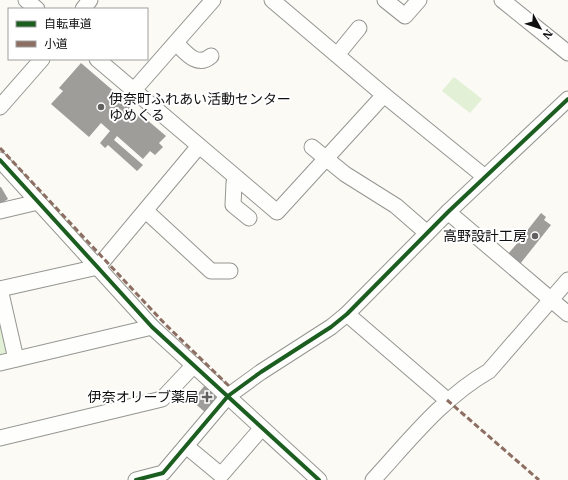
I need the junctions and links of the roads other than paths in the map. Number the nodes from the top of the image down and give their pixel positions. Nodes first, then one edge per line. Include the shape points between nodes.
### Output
1 (26, 0) edge
2 (90, 0) edge
3 (213, 0) edge
4 (272, 0) edge
5 (385, 0) edge
6 (419, 0) edge
7 (502, 0) edge
8 (36, 8) edge
9 (84, 8) edge
10 (359, 28) dead end
11 (176, 43) junction
12 (568, 53) edge
13 (337, 55) junction
14 (211, 56) dead end
15 (41, 60) edge
16 (98, 60) edge
17 (134, 90) junction
18 (384, 95) junction
19 (568, 99) edge
20 (0, 107) edge
21 (199, 146) junction
22 (312, 146) dead end
23 (326, 158) junction
24 (0, 160) edge
25 (485, 178) junction
26 (238, 179) junction
27 (38, 202) junction
28 (0, 211) edge
29 (146, 211) junction
30 (448, 212) junction
31 (249, 218) dead end
32 (427, 233) junction
33 (98, 268) junction
34 (230, 271) dead end
35 (568, 280) edge
36 (0, 289) edge
37 (551, 299) junction
38 (347, 314) junction
39 (568, 314) edge
40 (152, 326) junction
41 (16, 359) junction
42 (0, 363) edge
43 (194, 365) junction
44 (228, 396) junction
45 (447, 400) junction
46 (262, 428) junction
47 (0, 438) edge
48 (186, 446) junction
49 (162, 477) edge
50 (312, 479) edge
51 (136, 480) edge
52 (373, 480) edge

1 - 8 street
2 - 9 street
3 - 11 street
4 - 13 street
5 - 6 street via 405,16
7 - 12 street
10 - 13 street
11 - 14 street via 192,59 206,60
11 - 17 street
13 - 18 street
15 - 20 street
16 - 17 street
17 - 21 street
18 - 23 street
18 - 25 street
19 - 25 street
21 - 26 street
21 - 29 street
22 - 23 street
23 - 26 street via 277,212
23 - 32 street via 345,174 396,206
24 - 27 street
25 - 30 street
26 - 31 street via 234,183 233,205
27 - 28 street
27 - 33 street
29 - 33 street
29 - 34 street via 211,271
30 - 32 street
30 - 37 street
32 - 38 street
33 - 36 street
33 - 40 street
35 - 37 street
36 - 41 street
37 - 39 street
37 - 45 street via 489,371
38 - 44 street
38 - 45 street
40 - 41 street
40 - 43 street
41 - 42 street
43 - 44 street
43 - 47 street via 162,399
44 - 46 street
44 - 48 street
45 - 52 street
46 - 48 street via 221,475
46 - 50 street
48 - 49 street
49 - 51 street

